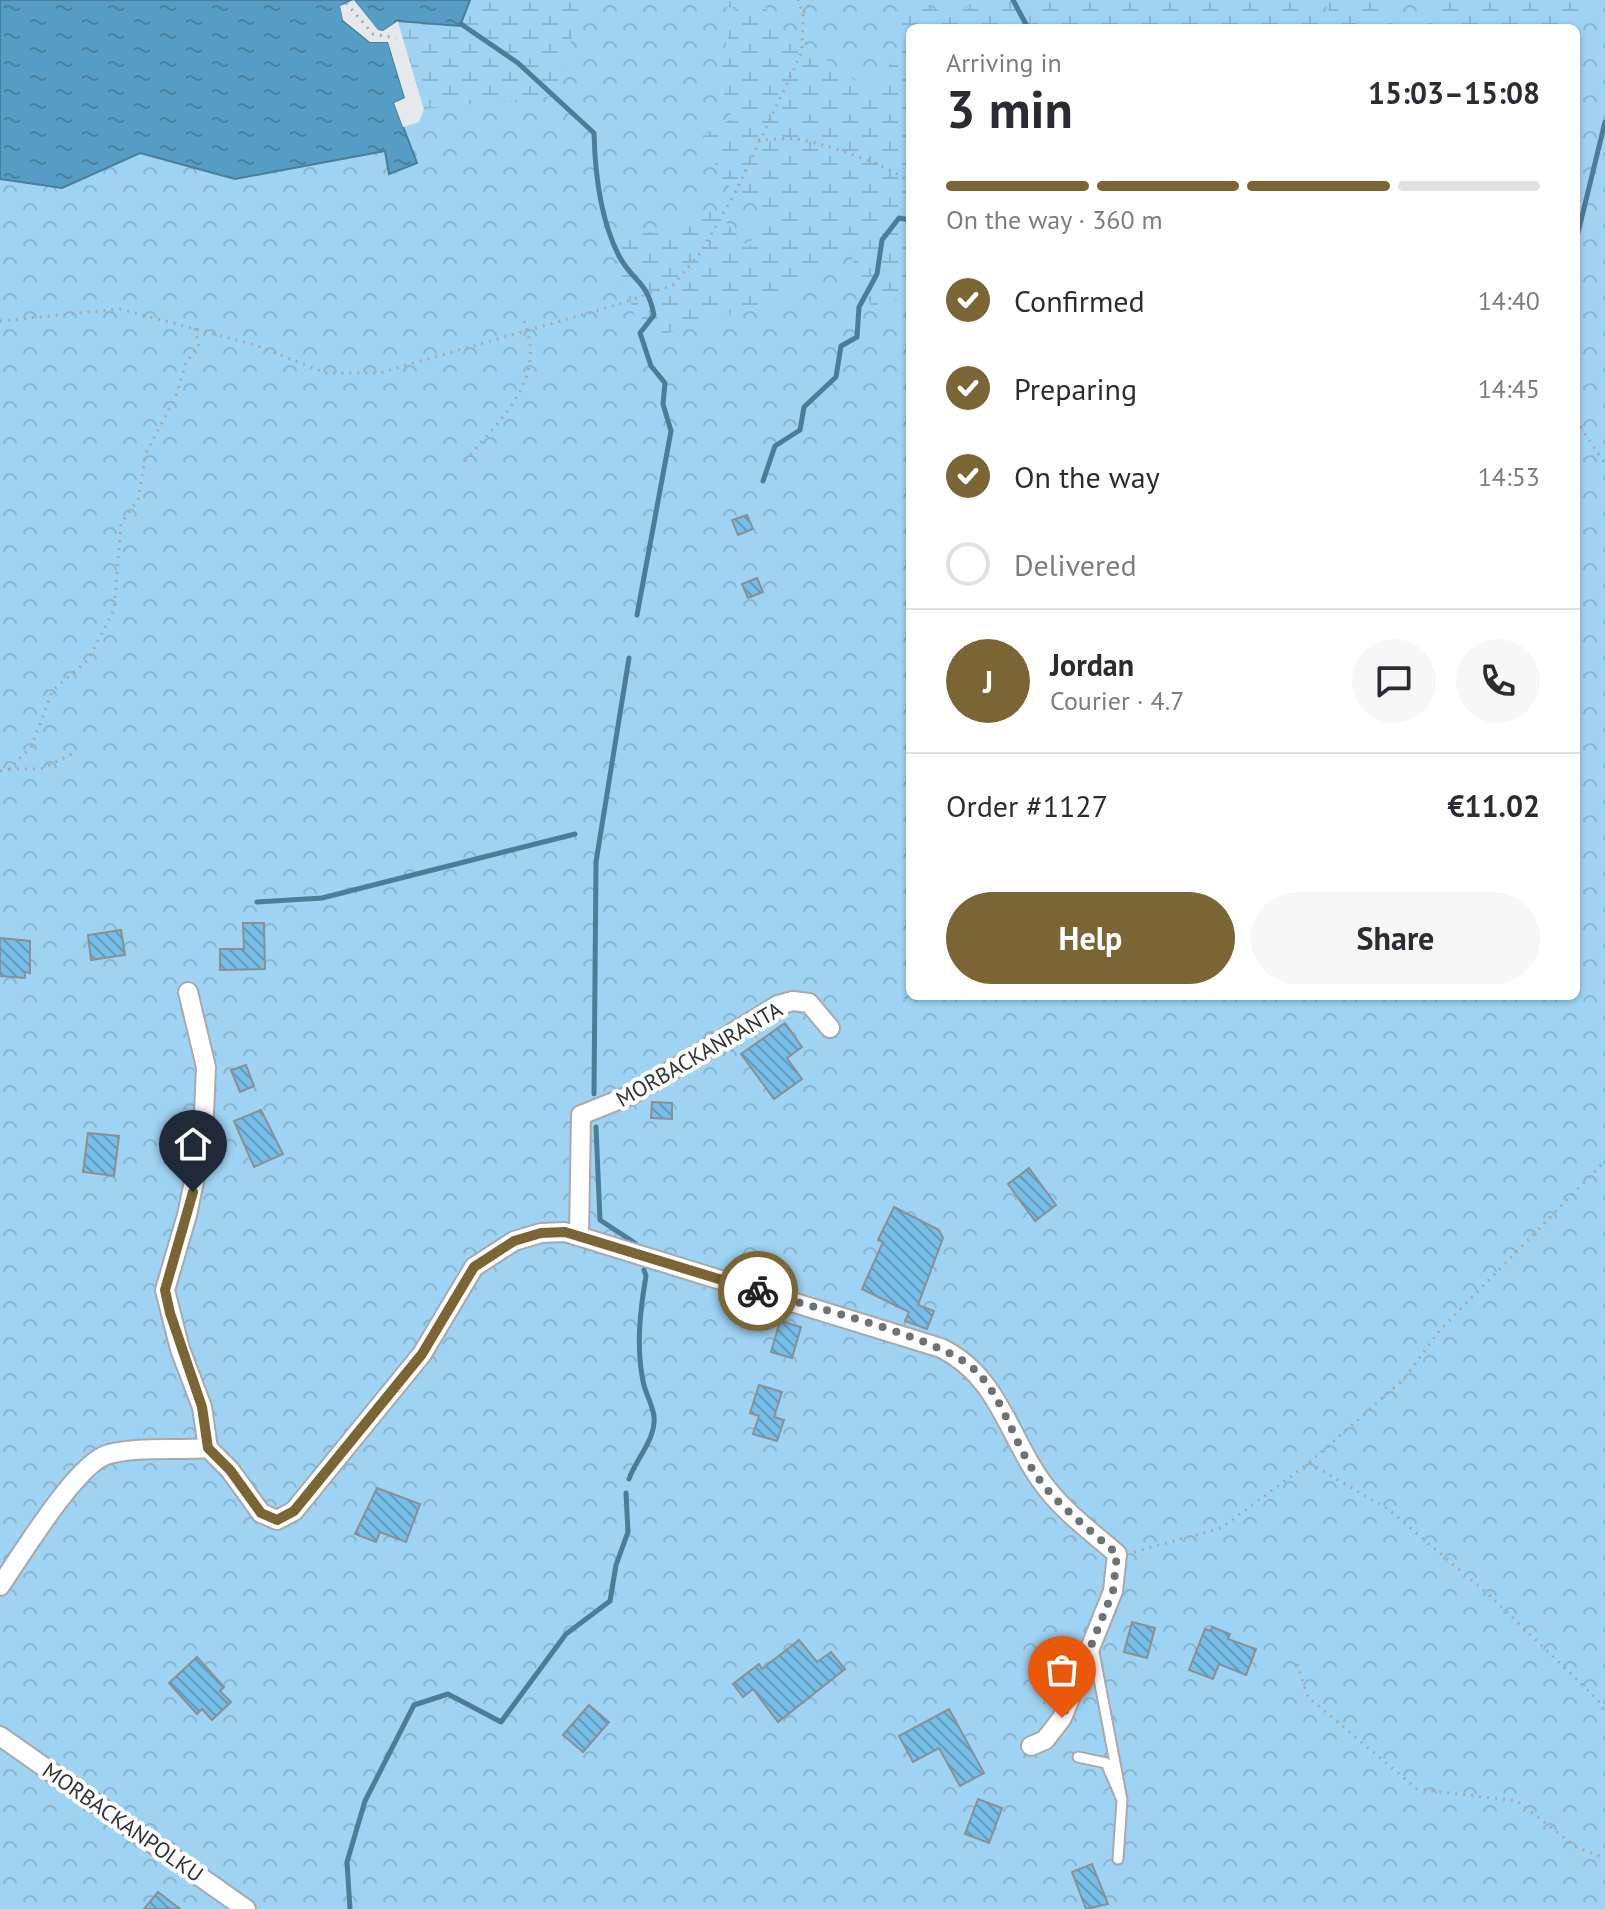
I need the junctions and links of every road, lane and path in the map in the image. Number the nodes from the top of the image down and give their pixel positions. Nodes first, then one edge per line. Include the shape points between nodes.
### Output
1 (798, 0) edge
2 (813, 0) edge
3 (346, 3) dead end
4 (803, 13) junction
5 (396, 38) dead end
6 (758, 140) junction
7 (906, 181) edge
8 (522, 316) dead end
9 (0, 321) edge
10 (195, 327) junction
11 (528, 329) junction
12 (1580, 426) edge
13 (465, 461) dead end
14 (1605, 464) edge
15 (74, 753) dead end
16 (9, 769) junction
17 (0, 771) edge
18 (188, 992) dead end
19 (830, 1028) dead end
20 (1605, 1161) edge
21 (579, 1235) junction
22 (208, 1448) junction
23 (1309, 1463) junction
24 (1117, 1554) junction
25 (0, 1586) edge
26 (1092, 1640) junction
27 (1297, 1664) dead end
28 (1605, 1712) edge
29 (0, 1736) edge
30 (1031, 1746) dead end
31 (1078, 1757) dead end
32 (1122, 1800) junction
33 (1605, 1858) edge
34 (1118, 1859) dead end
35 (246, 1909) edge

1 - 4 path
2 - 4 path
3 - 5 path via 373,34
4 - 6 path via 802,52
6 - 7 path via 826,144 888,167
6 - 11 path via 701,252 673,285
8 - 11 path
9 - 10 path via 120,309
10 - 11 path via 326,373 379,373
10 - 16 path via 199,346 186,362 176,396 146,453 138,500 121,523 114,610 88,660 53,690 31,747
11 - 13 path via 533,362 522,391
12 - 14 path
15 - 16 path via 41,769
16 - 17 path
18 - 22 street via 204,1047 203,1138 165,1290 202,1407
19 - 21 street, MORBACKANRANTA via 809,1003 778,1005 631,1095 581,1115
20 - 23 path via 1439,1331 1404,1379
21 - 22 street via 541,1233 514,1241 474,1267 422,1354 294,1511 277,1520 261,1513
21 - 24 street via 961,1358 994,1394 1049,1492
22 - 25 street via 109,1454 91,1462
23 - 24 path via 1221,1528
23 - 28 path via 1388,1509 1488,1594
24 - 26 street via 1113,1591
26 - 30 street via 1062,1718 1045,1740
26 - 32 lane
27 - 33 path via 1308,1697 1417,1789 1517,1801 1576,1847
29 - 35 street, MORBACKANPOLKU
31 - 32 lane via 1106,1763
32 - 34 lane

